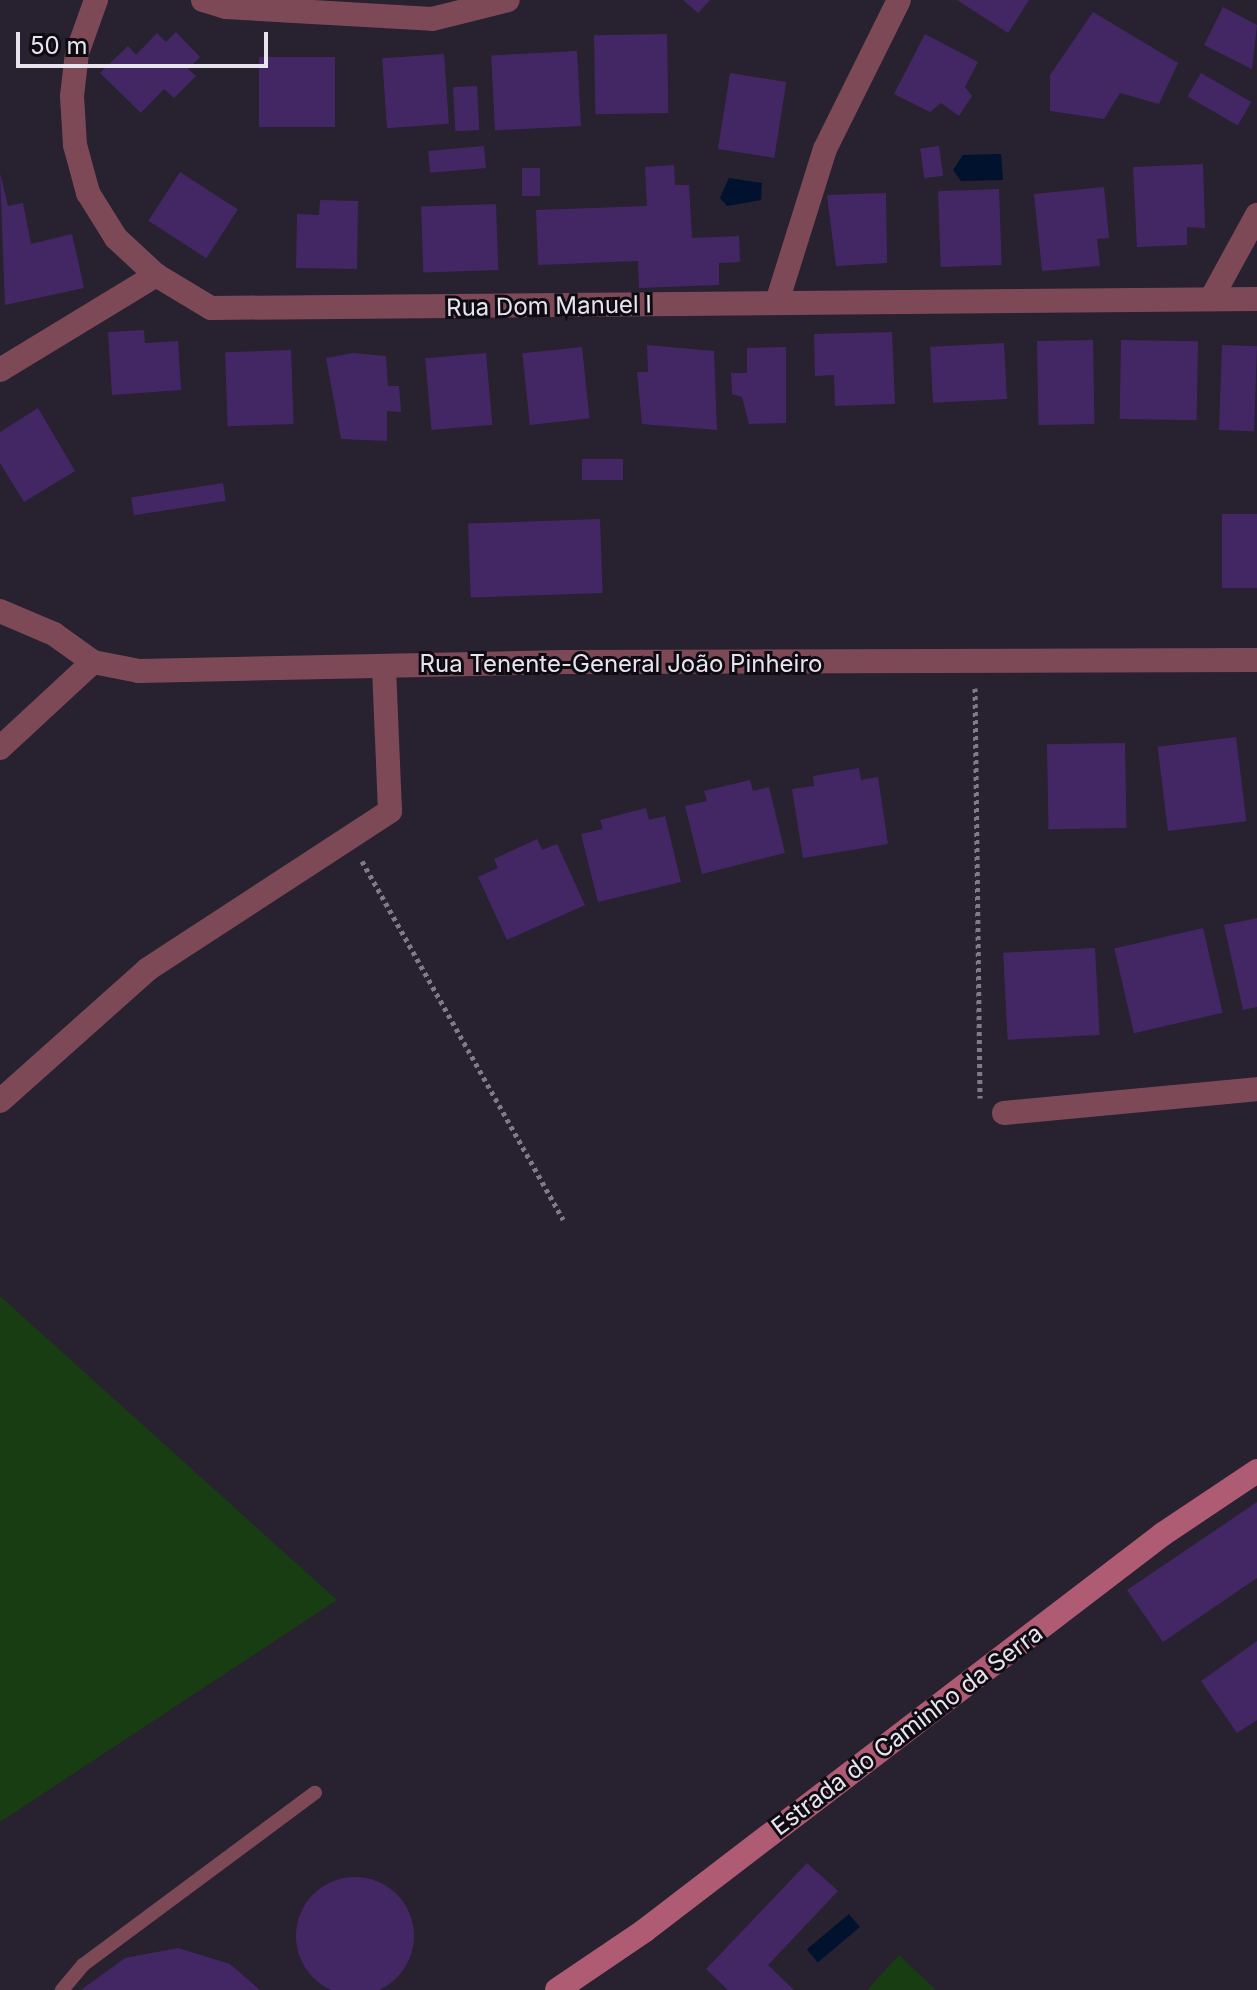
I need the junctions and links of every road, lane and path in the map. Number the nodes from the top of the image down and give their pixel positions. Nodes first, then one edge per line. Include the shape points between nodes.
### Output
1 (96, 0) edge
2 (203, 0) edge
3 (508, 0) edge
4 (899, 0) edge
5 (1257, 215) edge
6 (156, 275) junction
7 (1211, 299) junction
8 (1257, 299) edge
9 (777, 302) junction
10 (0, 370) edge
11 (0, 611) edge
12 (1257, 660) edge
13 (93, 662) junction
14 (974, 662) junction
15 (384, 666) junction
16 (0, 748) edge
17 (349, 838) junction
18 (1257, 1089) edge
19 (0, 1101) edge
20 (992, 1114) joint
21 (563, 1219) dead end
22 (1257, 1471) edge
23 (315, 1793) dead end
24 (62, 1990) edge
25 (557, 1990) edge

1 - 6 street, Rua Dom Manuel I via 77,53 75,145 88,193 116,238
2 - 3 street via 226,7 432,19
4 - 9 street via 825,149
5 - 7 street
6 - 9 street, Rua Dom Manuel I via 211,308
6 - 10 street
7 - 8 street, Rua Dom Manuel I
7 - 9 street, Rua Dom Manuel I
11 - 13 street, Rua Tenente-General João Pinheiro via 54,634
12 - 14 street, Rua Tenente-General João Pinheiro
13 - 15 street, Rua Tenente-General João Pinheiro via 139,671
13 - 16 street
14 - 15 street, Rua Tenente-General João Pinheiro
14 - 20 path
15 - 17 street via 390,811
17 - 19 street via 148,969
17 - 21 path
18 - 20 street via 1216,1098
22 - 25 street, Estrada do Caminho da Serra via 1163,1534 657,1922
23 - 24 lane via 83,1965

